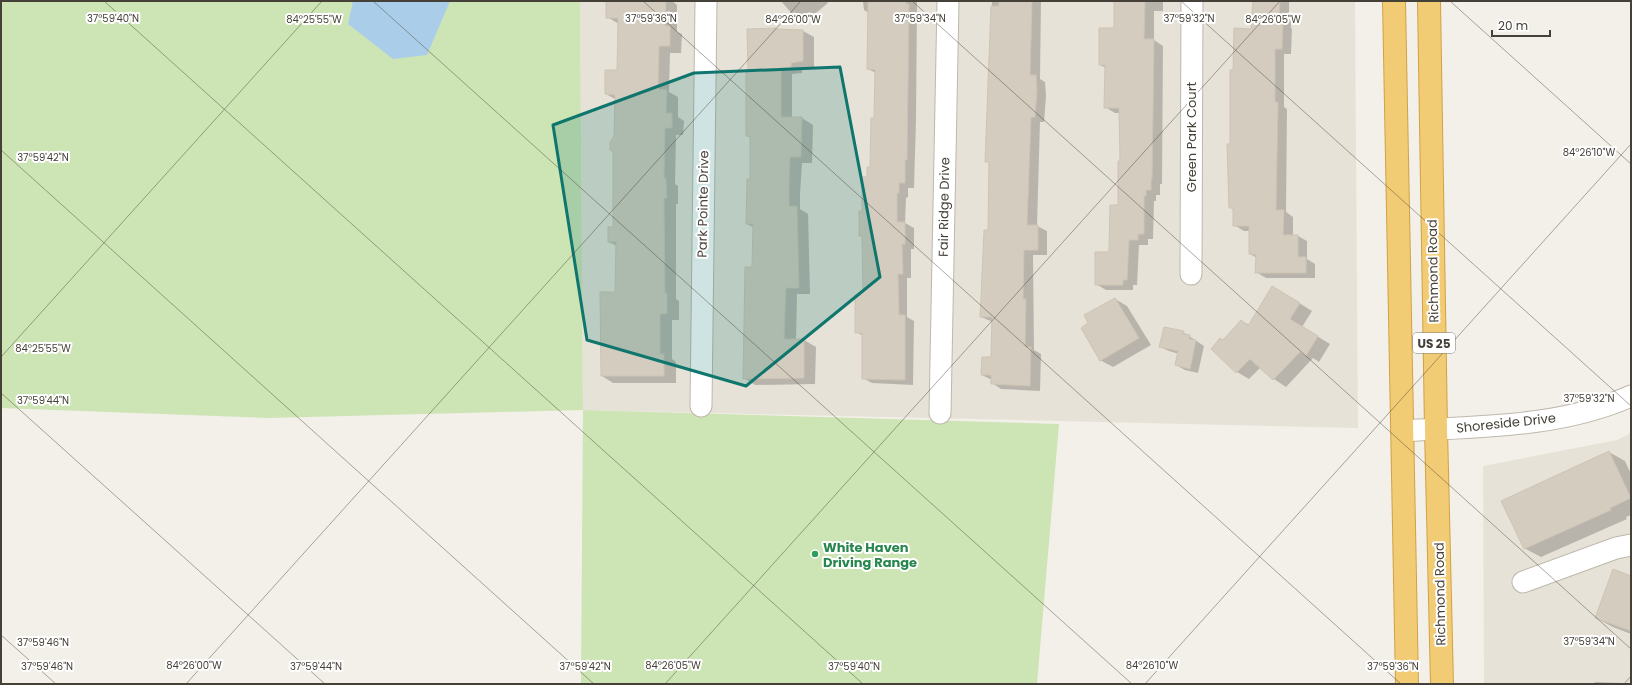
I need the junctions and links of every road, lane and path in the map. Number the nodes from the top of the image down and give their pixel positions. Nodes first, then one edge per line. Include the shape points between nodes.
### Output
1 (706, 1) edge
2 (948, 1) edge
3 (1192, 1) edge
4 (1394, 1) edge
5 (1429, 1) edge
6 (1191, 274) dead end
7 (1631, 396) edge
8 (701, 406) dead end
9 (940, 413) dead end
10 (1436, 429) junction
11 (1402, 432) junction
12 (1631, 544) edge
13 (1523, 582) dead end
14 (1407, 684) edge
15 (1442, 684) edge

1 - 8 street, Park Pointe Drive
2 - 9 street, Fair Ridge Drive
3 - 6 street, Green Park Court
4 - 11 highway, US 25
5 - 10 highway, Richmond Road / US 25
7 - 10 street, Shoreside Drive via 1590,411 1555,419
10 - 11 street, Shoreside Drive
10 - 15 highway, Richmond Road / US 25
11 - 14 highway, US 25
12 - 13 street

